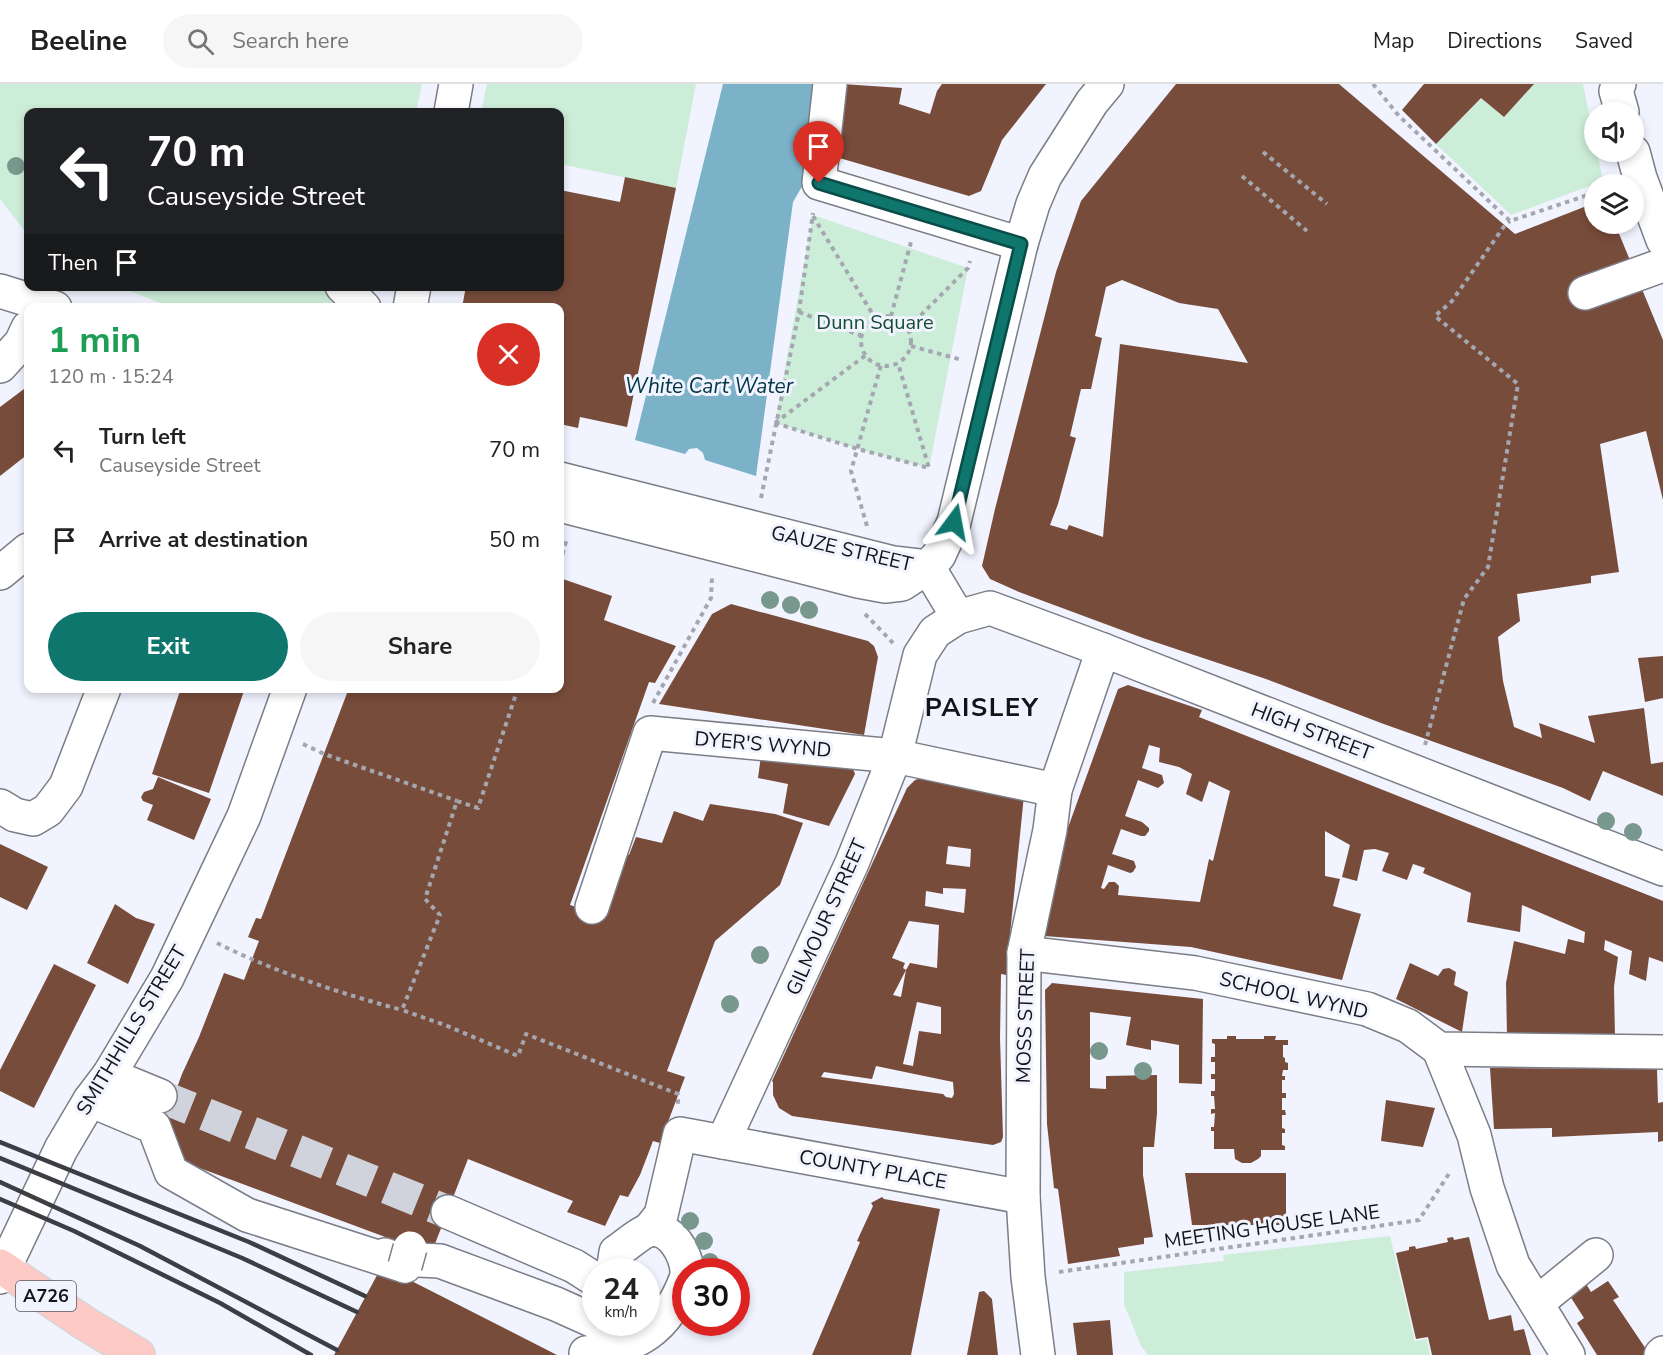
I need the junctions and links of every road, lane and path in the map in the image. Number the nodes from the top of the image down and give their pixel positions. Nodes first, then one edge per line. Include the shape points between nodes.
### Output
1 (456, 84) edge
2 (830, 84) edge
3 (1107, 84) edge
4 (1373, 84) edge
5 (1619, 84) edge
6 (1620, 102) edge
7 (452, 108) edge
8 (1636, 162) edge
9 (1241, 176) dead end
10 (1584, 196) edge
11 (1326, 203) joint
12 (918, 213) junction
13 (1510, 221) junction
14 (1307, 230) dead end
15 (1663, 240) edge
16 (1021, 244) junction
17 (1663, 265) edge
18 (968, 268) dead end
19 (0, 291) edge
20 (346, 291) edge
21 (1585, 293) dead end
22 (25, 303) edge
23 (358, 303) edge
24 (799, 312) junction
25 (891, 316) junction
26 (875, 318) junction
27 (908, 328) junction
28 (862, 336) junction
29 (24, 338) edge
30 (910, 346) junction
31 (866, 355) junction
32 (898, 363) junction
33 (881, 364) junction
34 (0, 366) edge
35 (990, 369) junction
36 (775, 423) junction
37 (858, 449) junction
38 (564, 480) edge
39 (564, 506) edge
40 (755, 528) junction
41 (714, 544) junction
42 (24, 553) edge
43 (928, 567) junction
44 (861, 569) junction
45 (0, 573) edge
46 (958, 617) junction
47 (1103, 650) junction
48 (916, 669) junction
49 (102, 693) edge
50 (288, 693) edge
51 (516, 693) edge
52 (649, 711) dead end
53 (275, 732) junction
54 (895, 756) junction
55 (1418, 772) junction
56 (1055, 790) junction
57 (457, 801) junction
58 (0, 806) edge
59 (1663, 869) edge
60 (592, 906) dead end
61 (190, 930) junction
62 (1024, 953) junction
63 (402, 1010) junction
64 (1438, 1049) junction
65 (1663, 1052) edge
66 (99, 1087) junction
67 (160, 1096) tunnel mouth
68 (680, 1134) junction
69 (1474, 1135) junction
70 (723, 1142) junction
71 (1023, 1197) junction
72 (302, 1207) dead end
73 (448, 1212) tunnel mouth
74 (649, 1230) junction
75 (411, 1249) dead end
76 (1596, 1255) dead end
77 (615, 1258) edge
78 (685, 1258) edge
79 (2, 1271) edge
80 (582, 1271) edge
81 (1028, 1277) junction
82 (1537, 1304) junction
83 (672, 1306) edge
84 (660, 1323) edge
85 (582, 1324) edge
86 (597, 1336) edge
87 (643, 1336) edge
88 (138, 1355) edge
89 (1038, 1355) edge
90 (1568, 1355) edge

1 - 7 street
2 - 12 street via 819,183
3 - 16 street via 1045,176
4 - 13 path via 1399,116
5 - 6 street
8 - 15 street
9 - 14 path
10 - 13 path
11 - 11 path via 1263,152
12 - 16 street
12 - 25 path
13 - 55 path via 1452,301 1435,315 1518,384 1488,567 1464,599
16 - 35 street
17 - 21 street
18 - 27 path
19 - 22 street
20 - 23 street
24 - 26 path via 813,215
24 - 28 path
24 - 36 path
25 - 26 path
25 - 27 path
26 - 28 path
27 - 30 path
28 - 31 path
29 - 34 street
30 - 32 path
30 - 35 path
31 - 33 path
31 - 36 path
32 - 33 path
32 - 37 path via 929,468
33 - 37 path
35 - 43 street via 954,522 939,555
36 - 37 path
36 - 40 path
37 - 44 path via 851,471 867,524
38 - 40 street, GAUZE STREET
39 - 41 street, GAUZE STREET
40 - 44 street, GAUZE STREET
41 - 44 street, GAUZE STREET
41 - 52 path via 711,598
42 - 45 street
43 - 44 street, GAUZE STREET via 902,584 885,586
43 - 46 street
44 - 48 path via 858,606
46 - 47 street, HIGH STREET via 990,608
46 - 48 street, GILMOUR STREET via 935,632
47 - 55 street, HIGH STREET
47 - 56 street, MOSS STREET
48 - 54 street, GILMOUR STREET
49 - 58 street via 66,786 48,810 33,819
50 - 53 street, SMITHHILLS STREET
51 - 57 path via 478,808
53 - 57 path via 324,754
53 - 61 street, SMITHHILLS STREET via 244,816
54 - 56 street, DYER'S WYND
54 - 60 street, DYER'S WYND via 650,733
54 - 70 street, GILMOUR STREET via 852,863
55 - 59 street, HIGH STREET
56 - 62 street, MOSS STREET
57 - 63 path via 425,899 440,915
61 - 63 path via 252,960
61 - 66 street, SMITHHILLS STREET via 167,978
62 - 64 street, SCHOOL WYND via 1195,973 1367,1009 1408,1026
62 - 71 street, MOSS STREET
63 - 68 path via 518,1056 526,1034 678,1094
64 - 65 street
64 - 69 street
66 - 67 street
66 - 75 street via 154,1127 171,1172 246,1215
66 - 79 street, SMITHHILLS STREET via 61,1149
68 - 70 street
68 - 74 street via 661,1215
69 - 81 path, MEETING HOUSE LANE via 1419,1220
69 - 82 street via 1513,1265
70 - 71 street, COUNTY PLACE
71 - 81 street, MOSS STREET
72 - 85 street via 343,1238 396,1259 440,1261 556,1304
73 - 80 street
74 - 77 street via 616,1252
74 - 78 street via 671,1238
76 - 82 street
79 - 88 main road, A726
81 - 89 street, MOSS STREET
82 - 90 street
83 - 84 street
86 - 87 street via 612,1350

